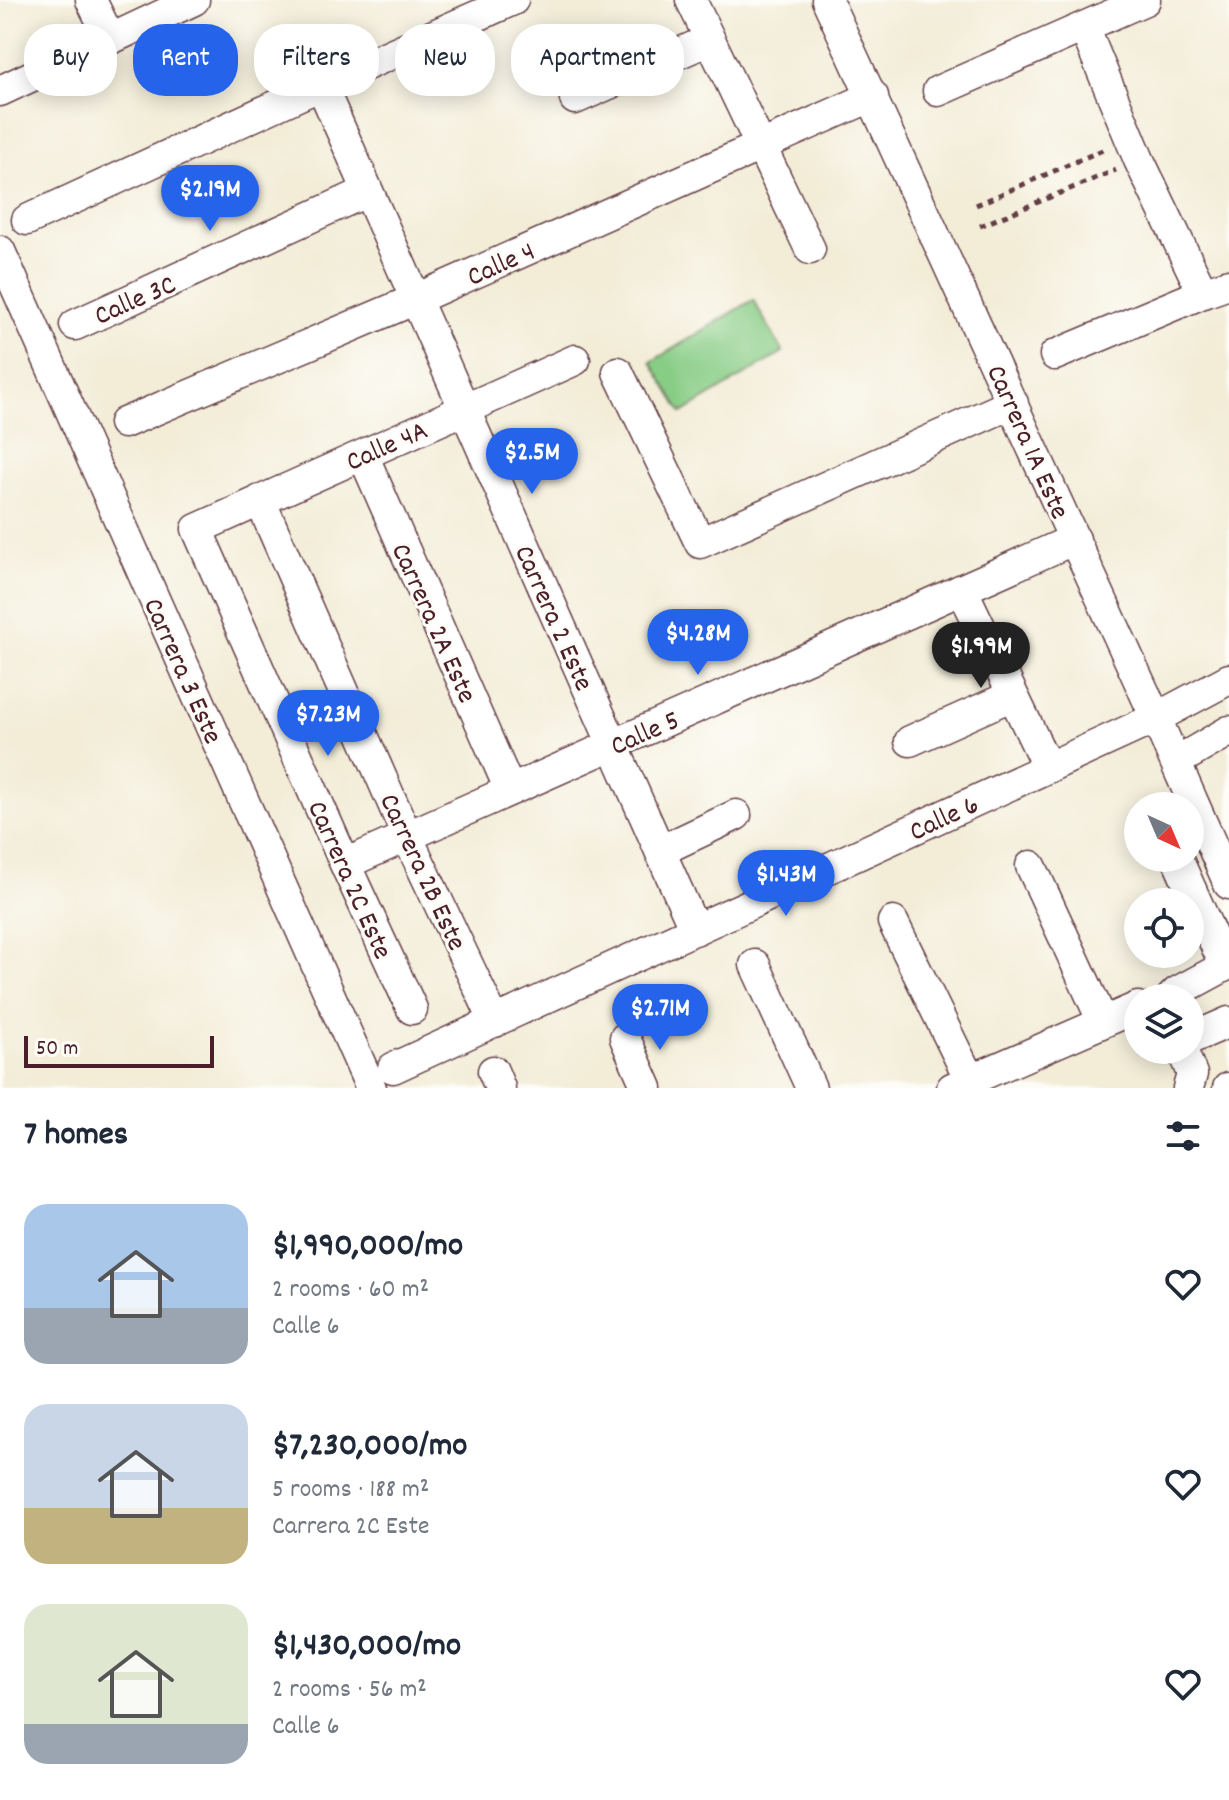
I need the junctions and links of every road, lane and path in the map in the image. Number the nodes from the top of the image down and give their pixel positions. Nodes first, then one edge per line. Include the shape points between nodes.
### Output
1 (91, 0) edge
2 (194, 0) edge
3 (513, 0) edge
4 (691, 0) edge
5 (827, 0) edge
6 (1145, 0) edge
7 (103, 24) edge
8 (1084, 27) junction
9 (117, 36) edge
10 (709, 40) junction
11 (379, 59) edge
12 (24, 80) edge
13 (0, 91) edge
14 (938, 91) dead end
15 (297, 96) edge
16 (326, 96) edge
17 (873, 96) junction
18 (575, 99) dead end
19 (760, 147) junction
20 (1134, 149) junction
21 (368, 191) junction
22 (976, 205) dead end
23 (27, 220) dead end
24 (980, 226) dead end
25 (810, 249) dead end
26 (0, 251) edge
27 (1216, 289) edge
28 (416, 299) junction
29 (75, 325) dead end
30 (1055, 355) dead end
31 (575, 360) dead end
32 (618, 372) dead end
33 (1013, 403) junction
34 (464, 409) junction
35 (124, 423) dead end
36 (363, 455) junction
37 (260, 500) junction
38 (197, 529) joint
39 (1075, 539) junction
40 (962, 589) junction
41 (1229, 679) edge
42 (1013, 695) junction
43 (1156, 718) junction
44 (1229, 731) edge
45 (910, 741) dead end
46 (613, 744) junction
47 (1176, 762) junction
48 (1048, 768) junction
49 (510, 790) junction
50 (736, 815) dead end
51 (407, 836) junction
52 (660, 851) junction
53 (345, 864) junction
54 (1031, 866) dead end
55 (1183, 872) edge
56 (1229, 884) edge
57 (893, 922) dead end
58 (695, 930) junction
59 (755, 965) dead end
60 (1192, 984) edge
61 (412, 1009) dead end
62 (1124, 1013) edge
63 (495, 1022) junction
64 (1103, 1022) junction
65 (1229, 1022) edge
66 (1204, 1033) edge
67 (625, 1038) dead end
68 (1188, 1064) edge
69 (382, 1078) edge
70 (961, 1084) edge
71 (647, 1088) edge
72 (811, 1088) edge
73 (1188, 1088) edge

1 - 7 street
2 - 9 street
3 - 11 street
4 - 10 street
5 - 17 street, Carrera 1A Este
6 - 8 street
8 - 14 street
8 - 20 street
10 - 18 street
10 - 19 street
12 - 13 street
15 - 23 street
16 - 21 street, Carrera 2 Este
17 - 19 street, Calle 4
17 - 33 street, Carrera 1A Este
19 - 25 street
19 - 28 street, Calle 4
20 - 22 path
20 - 24 path
20 - 27 street
21 - 28 street, Carrera 2 Este
21 - 29 street, Calle 3C
26 - 69 street, Carrera 3 Este
27 - 30 street
28 - 34 street, Carrera 2 Este
28 - 35 street, Calle 4
31 - 34 street, Calle 4A
32 - 33 street via 700,543
33 - 39 street, Carrera 1A Este
34 - 36 street, Calle 4A
34 - 46 street, Carrera 2 Este
36 - 37 street, Calle 4A
36 - 49 street, Carrera 2A Este
37 - 38 street, Calle 4A
37 - 51 street, Carrera 2B Este
38 - 53 street, Carrera 2C Este
39 - 40 street, Calle 5
39 - 43 street, Carrera 1A Este
40 - 42 street
40 - 46 street, Calle 5
41 - 43 street, Calle 6
42 - 45 street
42 - 48 street
43 - 47 street, Carrera 1A Este
43 - 48 street, Calle 6
44 - 47 street
46 - 49 street, Calle 5
46 - 52 street, Carrera 2 Este
47 - 56 street, Carrera 1A Este
48 - 58 street, Calle 6
49 - 51 street, Calle 5
50 - 52 street
51 - 53 street, Calle 5
51 - 63 street, Carrera 2B Este
52 - 58 street, Carrera 2 Este
53 - 61 street, Carrera 2C Este
54 - 64 street
55 - 60 street via 1225,966
57 - 70 street
58 - 63 street, Calle 6
59 - 72 street
62 - 64 street
63 - 69 street, Calle 6
64 - 70 street
65 - 66 street
67 - 71 street
68 - 73 street via 1192,1074

